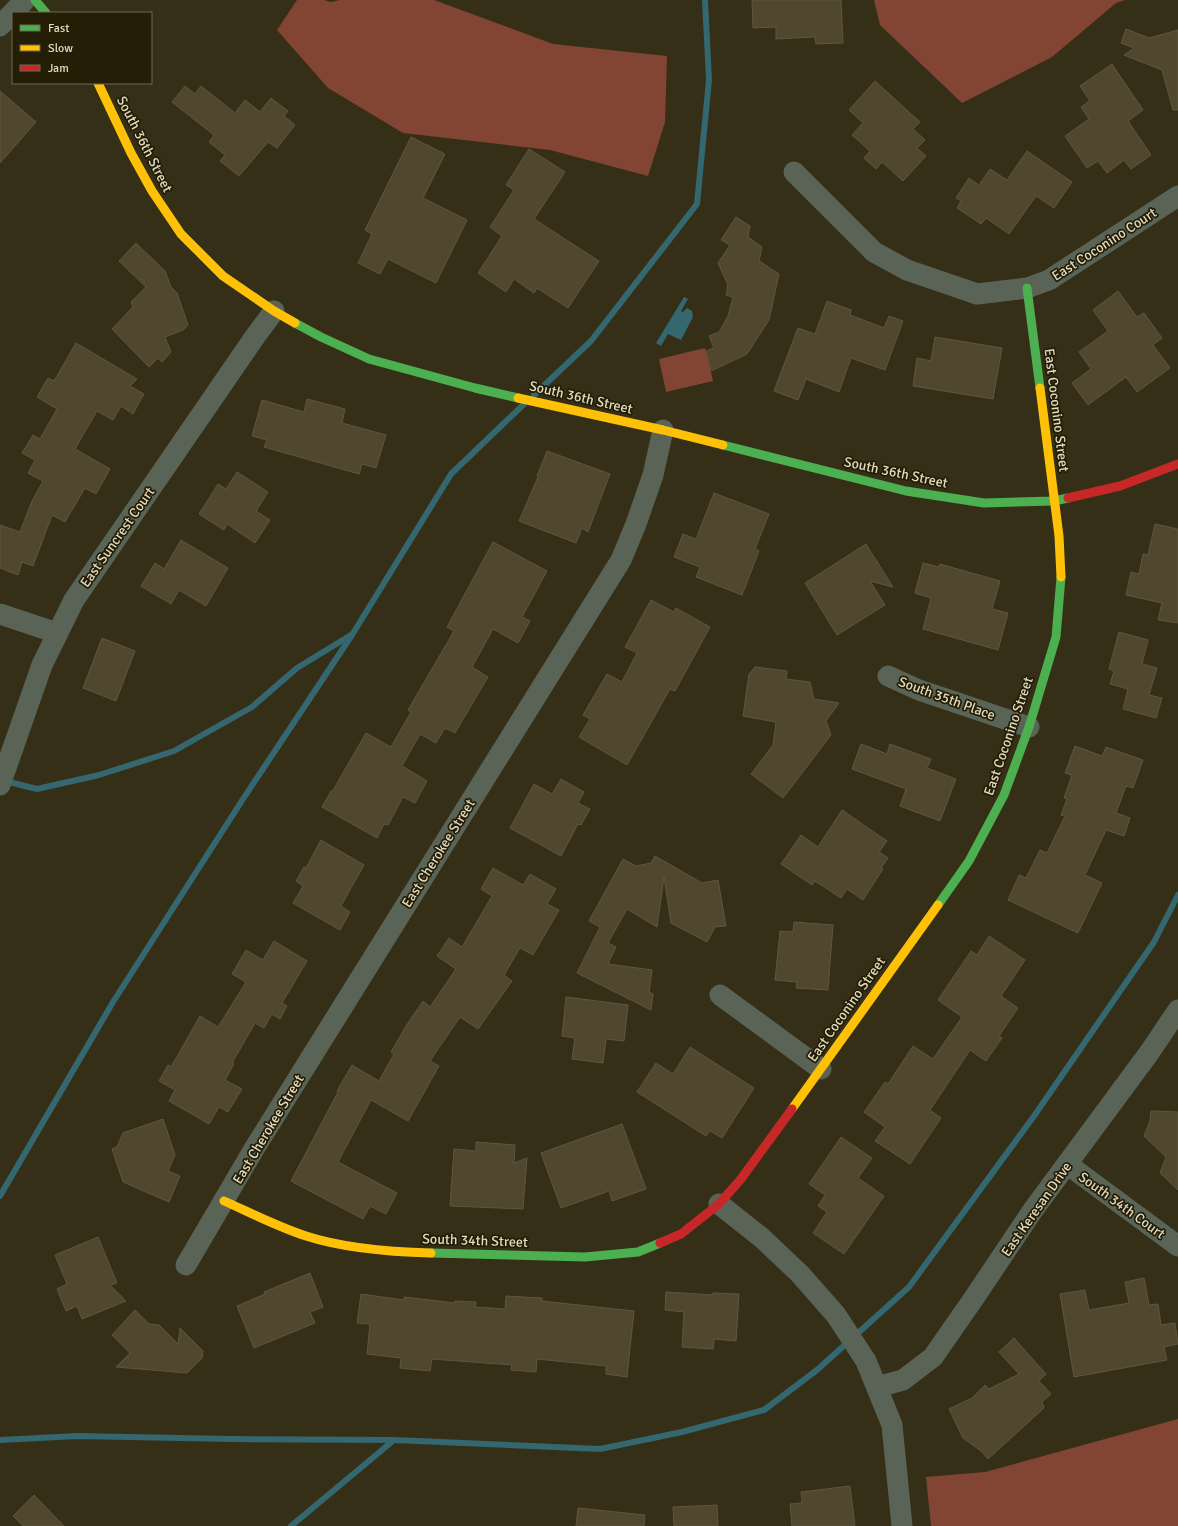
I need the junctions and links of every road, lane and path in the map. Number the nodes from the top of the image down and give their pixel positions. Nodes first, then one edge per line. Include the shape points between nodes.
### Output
1 (25, 0) edge
2 (35, 0) edge
3 (13, 12) edge
4 (45, 12) edge
5 (12, 14) edge
6 (0, 26) edge
7 (98, 84) edge
8 (794, 172) dead end
9 (1178, 196) edge
10 (1027, 288) junction
11 (274, 311) junction
12 (663, 430) junction
13 (1178, 464) edge
14 (1054, 501) junction
15 (0, 614) edge
16 (57, 634) junction
17 (888, 676) dead end
18 (1029, 727) junction
19 (0, 785) edge
20 (720, 995) dead end
21 (1178, 1010) edge
22 (821, 1070) junction
23 (1067, 1164) junction
24 (224, 1201) junction
25 (720, 1204) junction
26 (1178, 1246) edge
27 (186, 1265) dead end
28 (877, 1387) junction
29 (902, 1526) edge

1 - 3 street
2 - 4 street
5 - 6 street
7 - 11 street, South 36th Street via 131,153 152,191 181,234 223,276
8 - 10 street, East Coconino Court via 874,252 907,270 977,294
9 - 10 street, East Coconino Court via 1049,280
10 - 14 street, East Coconino Street
11 - 12 street, South 36th Street via 369,360 475,388
11 - 16 street, East Suncrest Court via 74,600
12 - 14 street, South 36th Street via 906,491 984,503
12 - 24 street, East Cherokee Street via 653,475 621,560
13 - 14 street, South 36th Street via 1120,486
14 - 18 street, East Coconino Street via 1060,536 1061,579 1056,637
15 - 16 street
16 - 19 street, East Suncrest Court via 42,665
17 - 18 street, South 35th Place via 919,690
18 - 22 street, East Coconino Street via 1004,795 969,861
20 - 22 street
21 - 23 street, East Keresan Drive
22 - 25 street, East Coconino Street
23 - 26 street, South 34th Court
23 - 28 street, East Keresan Drive via 933,1356 904,1380
24 - 25 street, South 34th Street via 306,1236 335,1243 402,1252 586,1257 638,1252 681,1234
24 - 27 street, East Cherokee Street
25 - 28 street via 762,1238 800,1274 836,1314 866,1361
28 - 29 street via 892,1425

